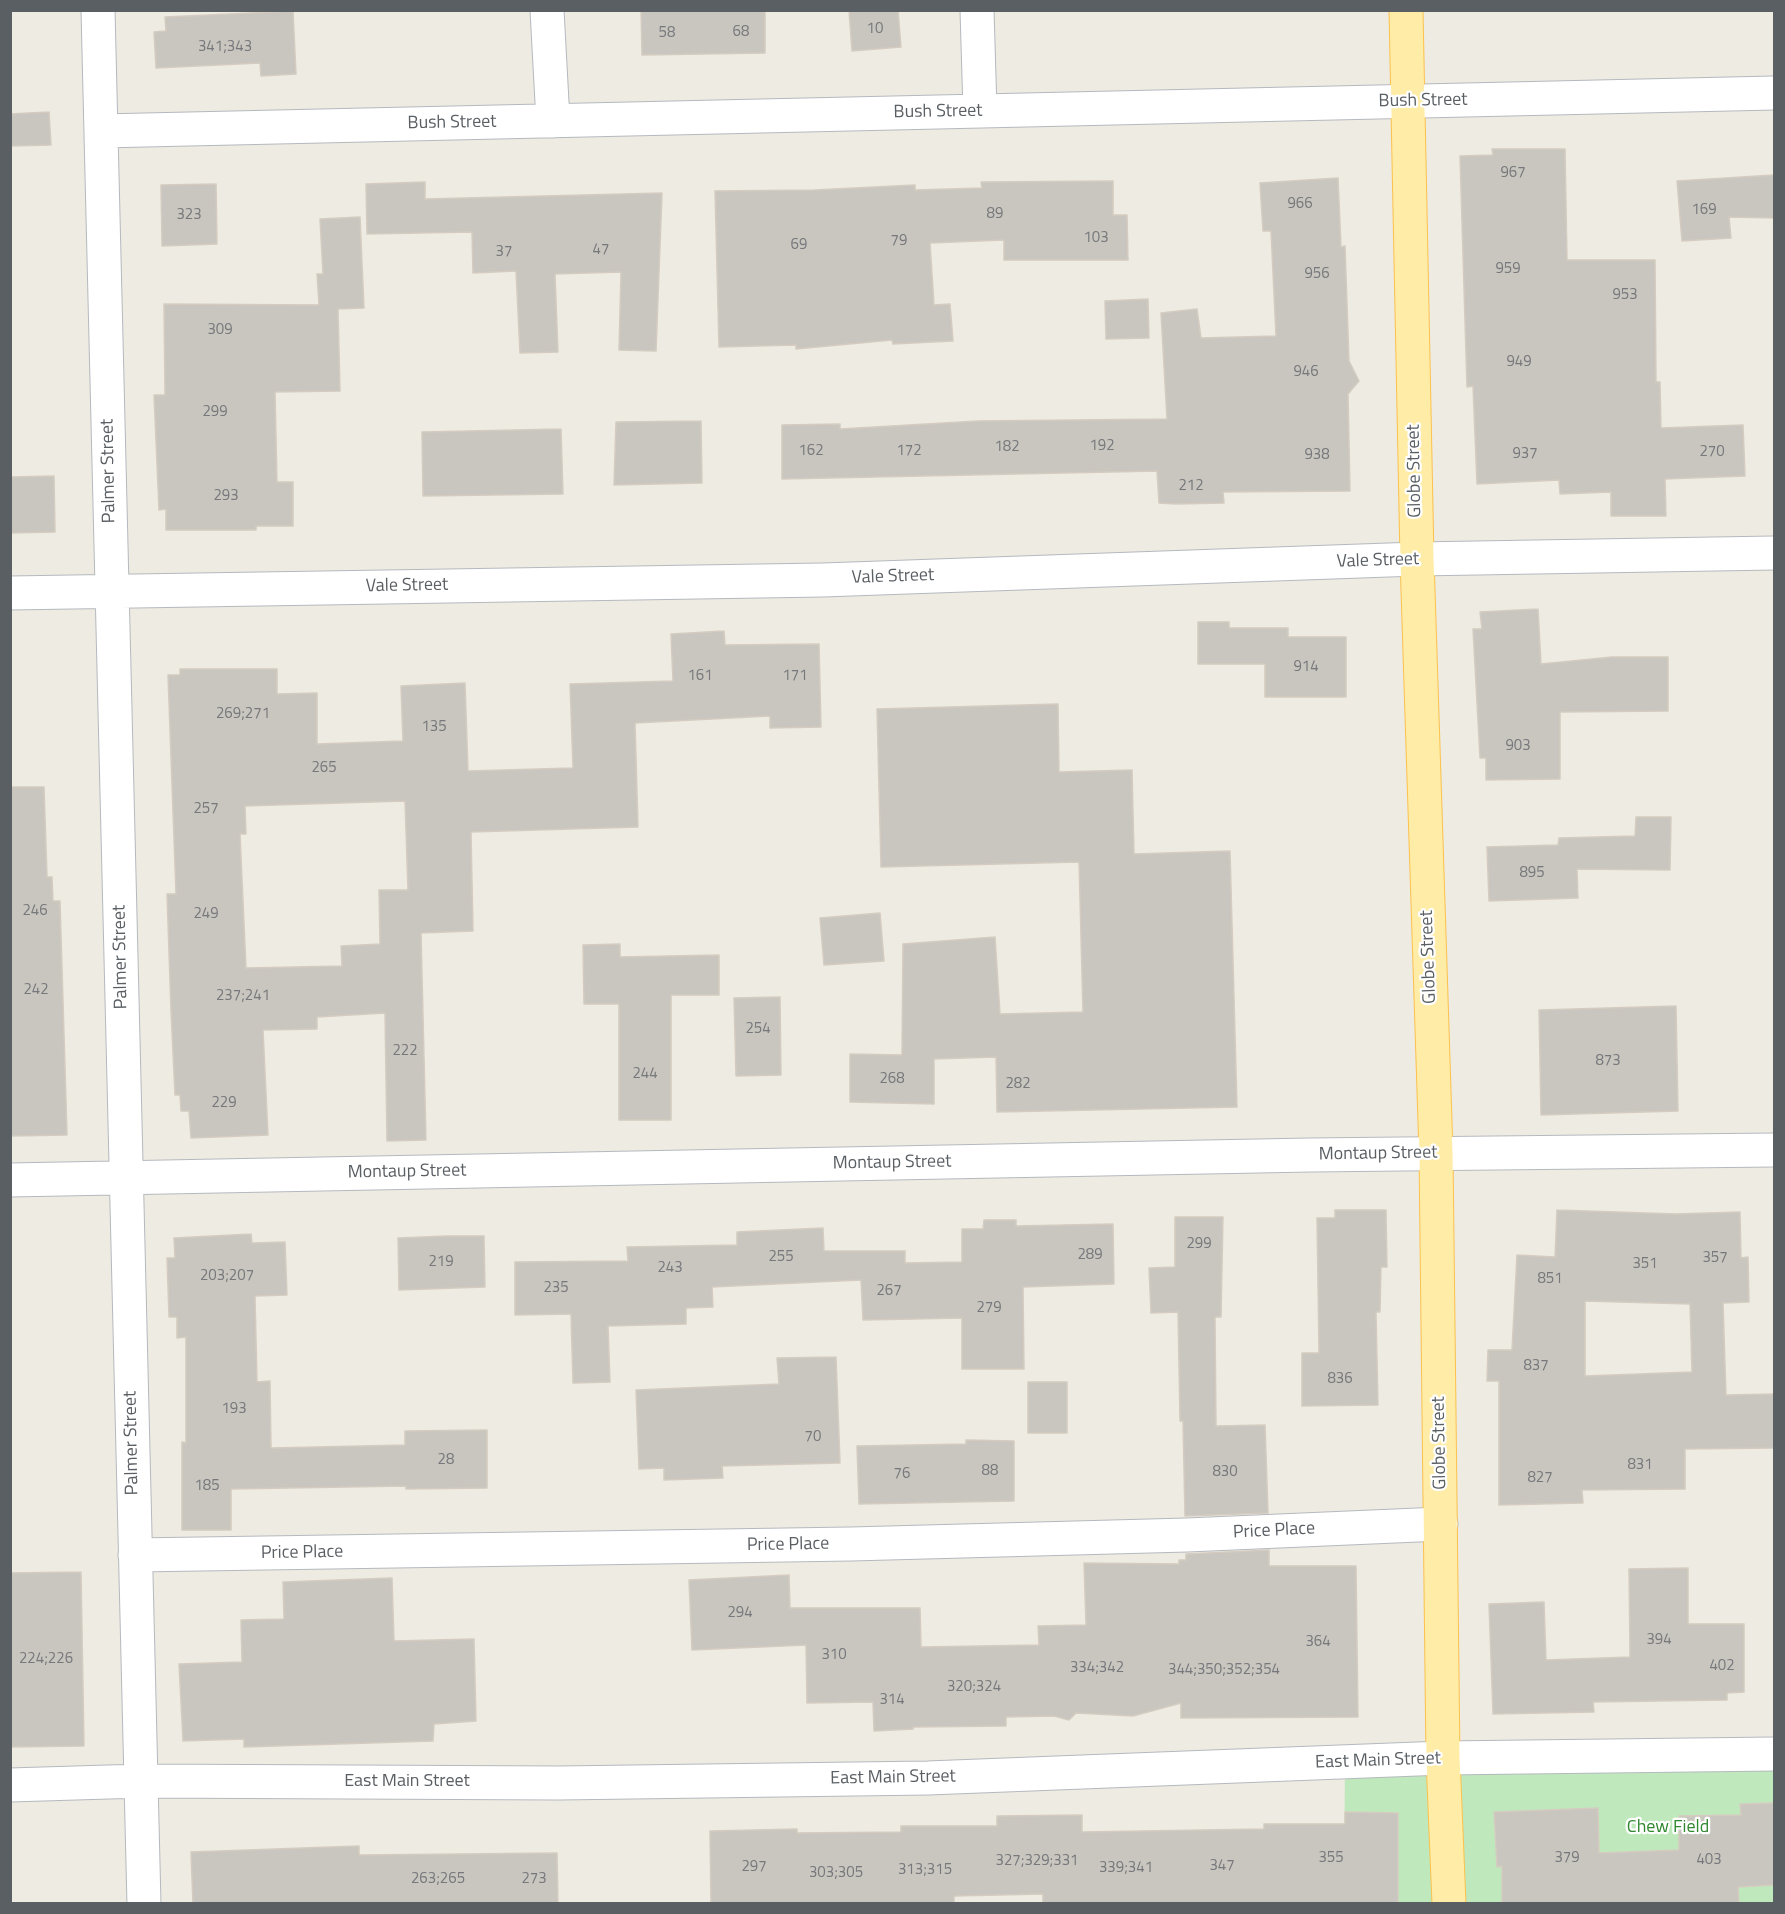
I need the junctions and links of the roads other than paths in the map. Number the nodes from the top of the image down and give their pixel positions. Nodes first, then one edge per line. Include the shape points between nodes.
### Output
1 (98, 10) edge
2 (548, 10) edge
3 (977, 10) edge
4 (1406, 10) edge
5 (1774, 93) edge
6 (1410, 101) junction
7 (980, 111) junction
8 (553, 121) junction
9 (101, 131) junction
10 (1774, 553) edge
11 (1417, 559) junction
12 (111, 590) junction
13 (10, 593) edge
14 (1774, 1150) edge
15 (1436, 1153) junction
16 (126, 1178) junction
17 (10, 1180) edge
18 (1441, 1524) junction
19 (135, 1555) junction
20 (1774, 1754) edge
21 (1443, 1758) junction
22 (141, 1781) junction
23 (10, 1785) edge
24 (144, 1904) edge
25 (1449, 1904) edge

1 - 9 street, Palmer Street
2 - 8 street
3 - 7 street
4 - 6 main road, Globe Street
5 - 6 street, Bush Street
6 - 7 street, Bush Street
6 - 11 main road, Globe Street
7 - 8 street, Bush Street
8 - 9 street, Bush Street
9 - 12 street, Palmer Street
10 - 11 street, Vale Street
11 - 12 street, Vale Street via 823,580
11 - 15 main road, Globe Street
12 - 13 street, Vale Street
12 - 16 street, Palmer Street
14 - 15 street, Montaup Street
15 - 16 street, Montaup Street
15 - 18 main road, Globe Street
16 - 17 street, Montaup Street
16 - 19 street, Palmer Street
18 - 19 street, Price Place via 803,1545
18 - 21 main road, Globe Street
19 - 22 street, Palmer Street
20 - 21 street, East Main Street
21 - 22 street, East Main Street via 928,1778 559,1783
21 - 25 main road, Globe Street
22 - 23 street, East Main Street
22 - 24 street, Palmer Street

